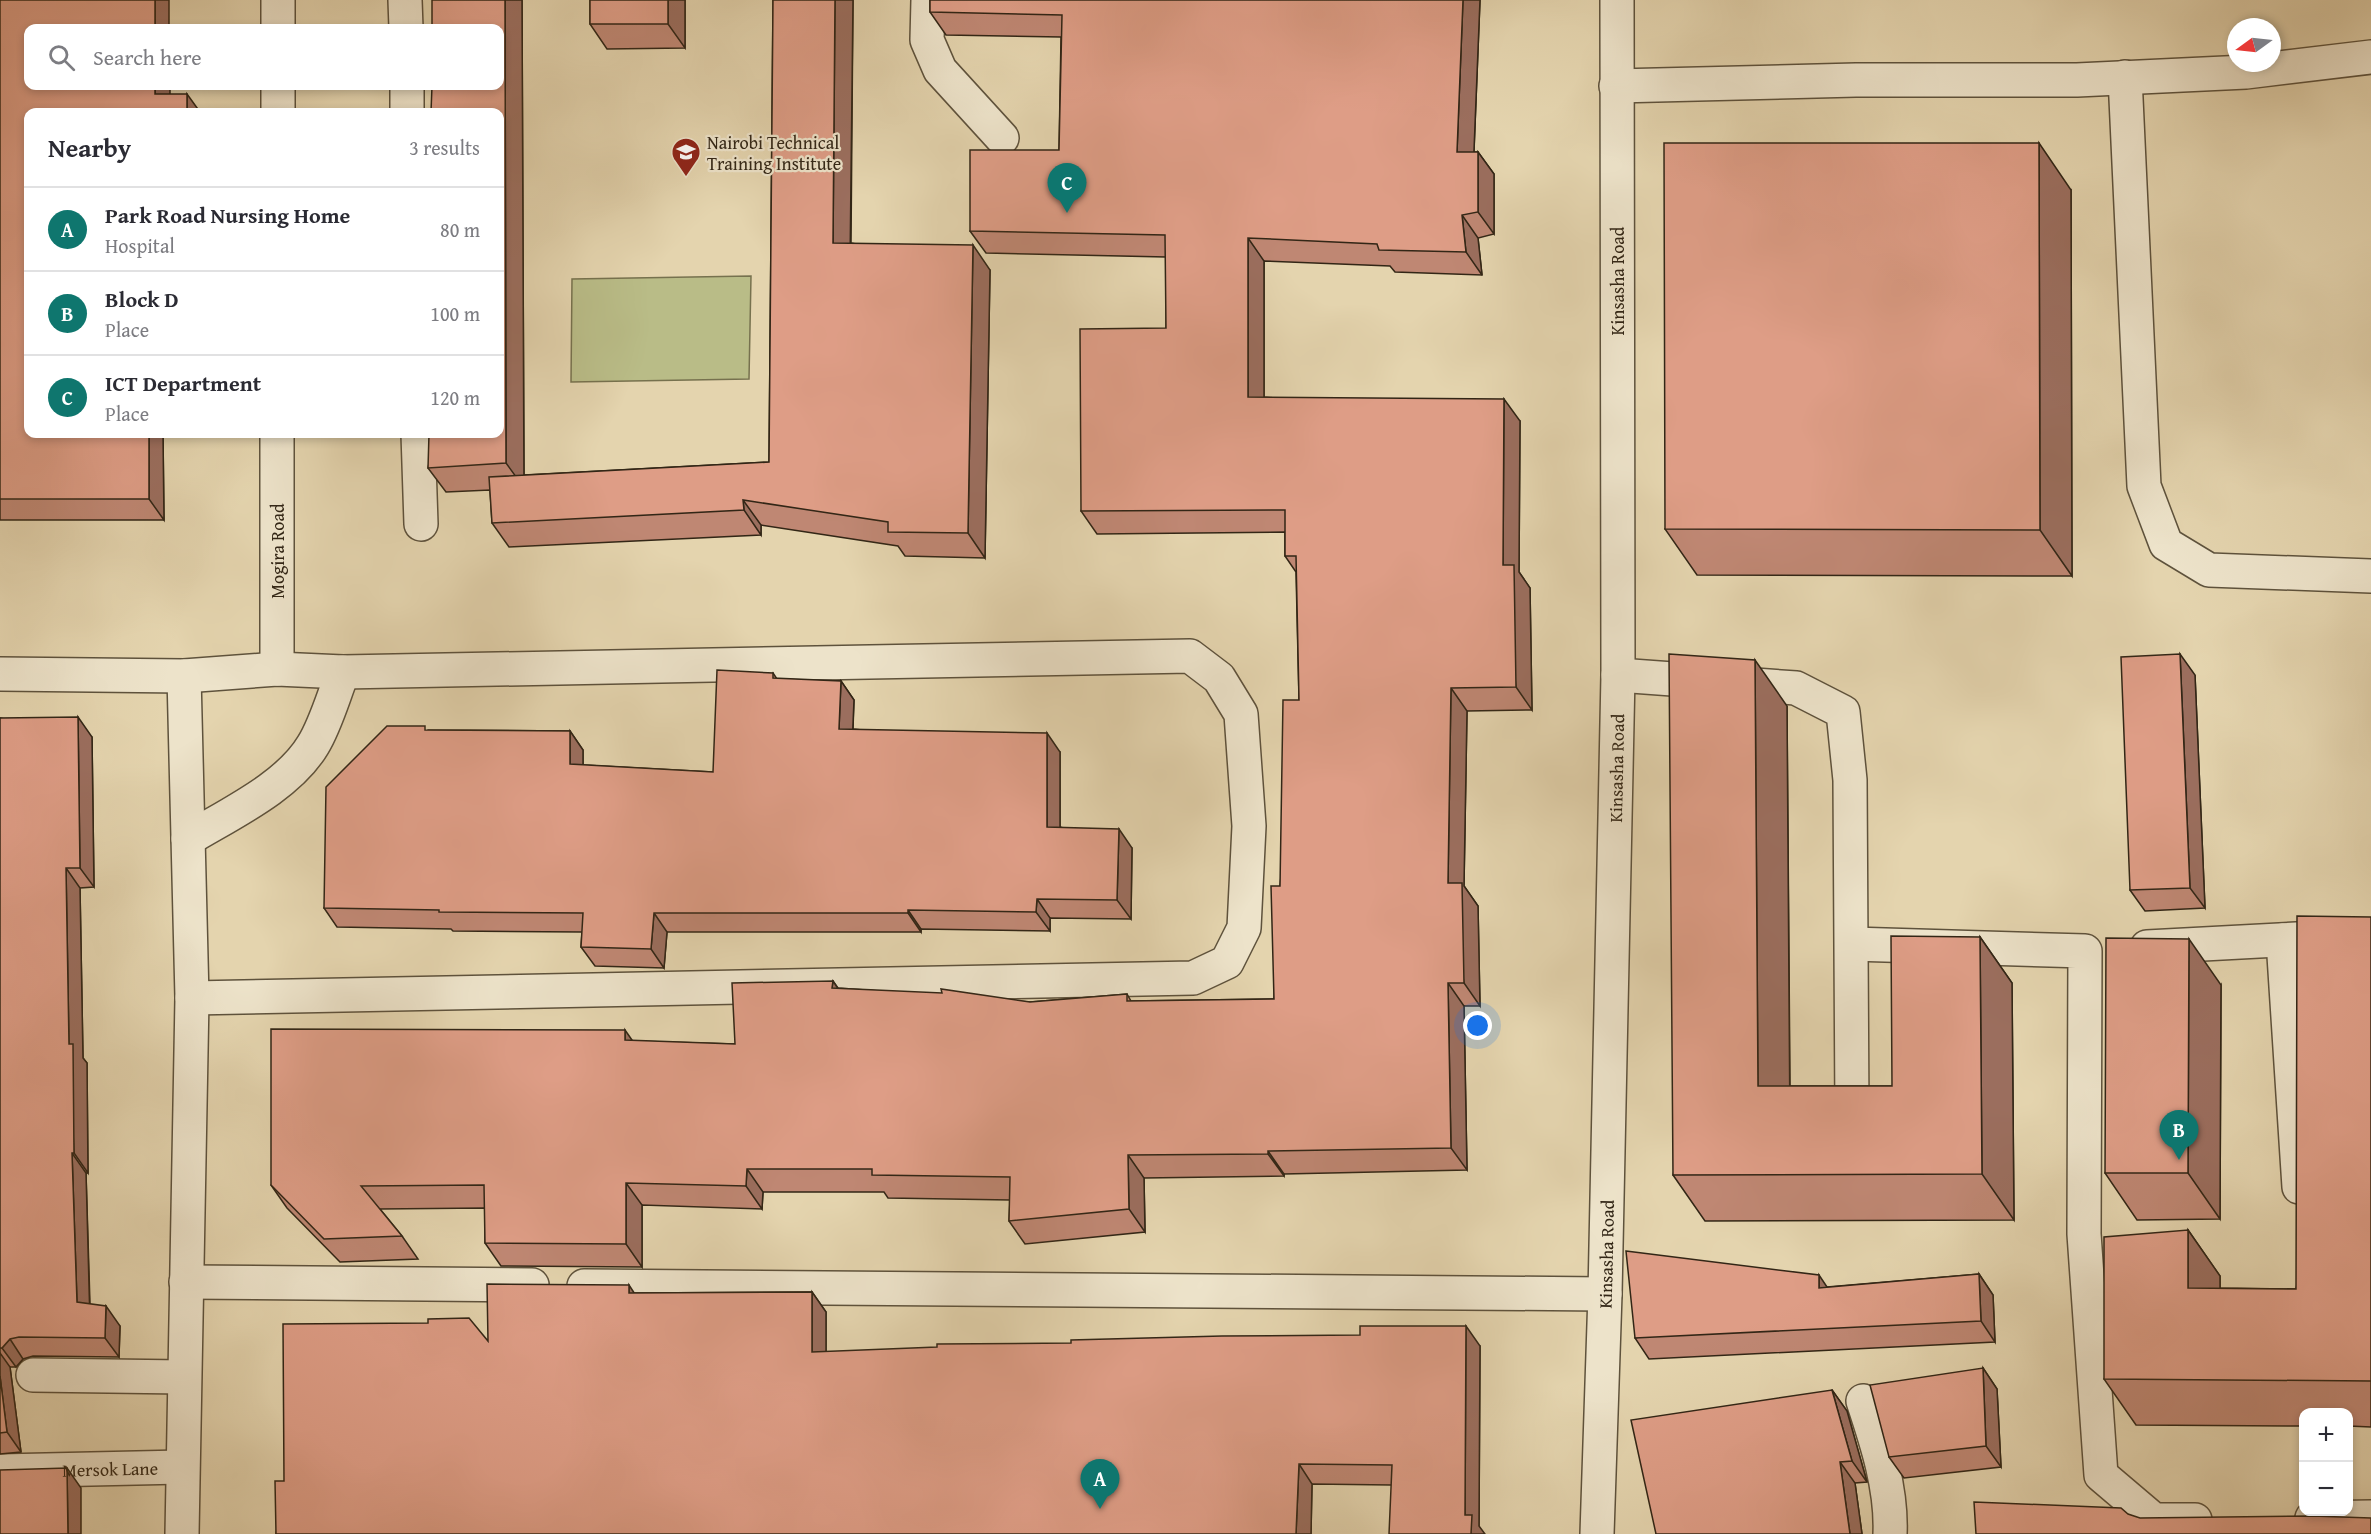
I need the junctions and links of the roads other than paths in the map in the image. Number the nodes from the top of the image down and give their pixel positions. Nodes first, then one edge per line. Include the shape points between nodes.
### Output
1 (278, 0) edge
2 (405, 0) edge
3 (928, 0) edge
4 (1617, 0) edge
5 (278, 24) edge
6 (406, 24) edge
7 (2371, 57) edge
8 (2125, 77) junction
9 (1616, 86) junction
10 (278, 90) edge
11 (407, 90) edge
12 (278, 108) edge
13 (407, 108) edge
14 (1002, 138) dead end
15 (277, 438) edge
16 (418, 438) edge
17 (421, 524) dead end
18 (2371, 576) edge
19 (277, 669) junction
20 (343, 672) junction
21 (0, 674) edge
22 (1618, 675) junction
23 (184, 676) junction
24 (188, 839) junction
25 (2371, 935) edge
26 (2283, 940) junction
27 (1852, 944) junction
28 (2085, 951) junction
29 (192, 998) junction
30 (1852, 1114) edge
31 (2301, 1211) edge
32 (186, 1282) junction
33 (1605, 1294) junction
34 (33, 1375) dead end
35 (184, 1377) junction
36 (1863, 1401) dead end
37 (182, 1467) junction
38 (0, 1471) edge
39 (2371, 1517) edge
40 (2223, 1519) edge
41 (2280, 1519) edge
42 (182, 1534) edge
43 (1597, 1534) edge
44 (1890, 1534) edge

1 - 5 street
2 - 6 street
3 - 14 street via 927,40 940,70
4 - 9 street, Kinsasha Road
7 - 8 street via 2247,72
8 - 9 street
8 - 18 street via 2144,486 2166,544 2210,570
9 - 22 street, Kinsasha Road
10 - 12 street
11 - 13 street
15 - 19 street, Mogira Road
16 - 17 street
19 - 20 street
19 - 23 street
20 - 24 street via 313,745 295,767 266,792
20 - 29 street via 1190,656 1219,678 1241,714 1249,826 1244,928 1227,962 1193,978
21 - 23 street
22 - 27 street via 1796,688 1843,712 1850,780
22 - 33 street, Kinsasha Road
23 - 24 street
24 - 29 street
25 - 26 street
26 - 28 street
26 - 31 street
27 - 28 street
27 - 30 street
28 - 40 street via 2084,1234 2101,1475 2154,1520
29 - 32 street
32 - 33 street
32 - 35 street
33 - 43 street, Kinsasha Road
34 - 35 street
35 - 37 street
36 - 44 street via 1886,1485
37 - 38 street, Mersok Lane
37 - 42 street
39 - 41 street

